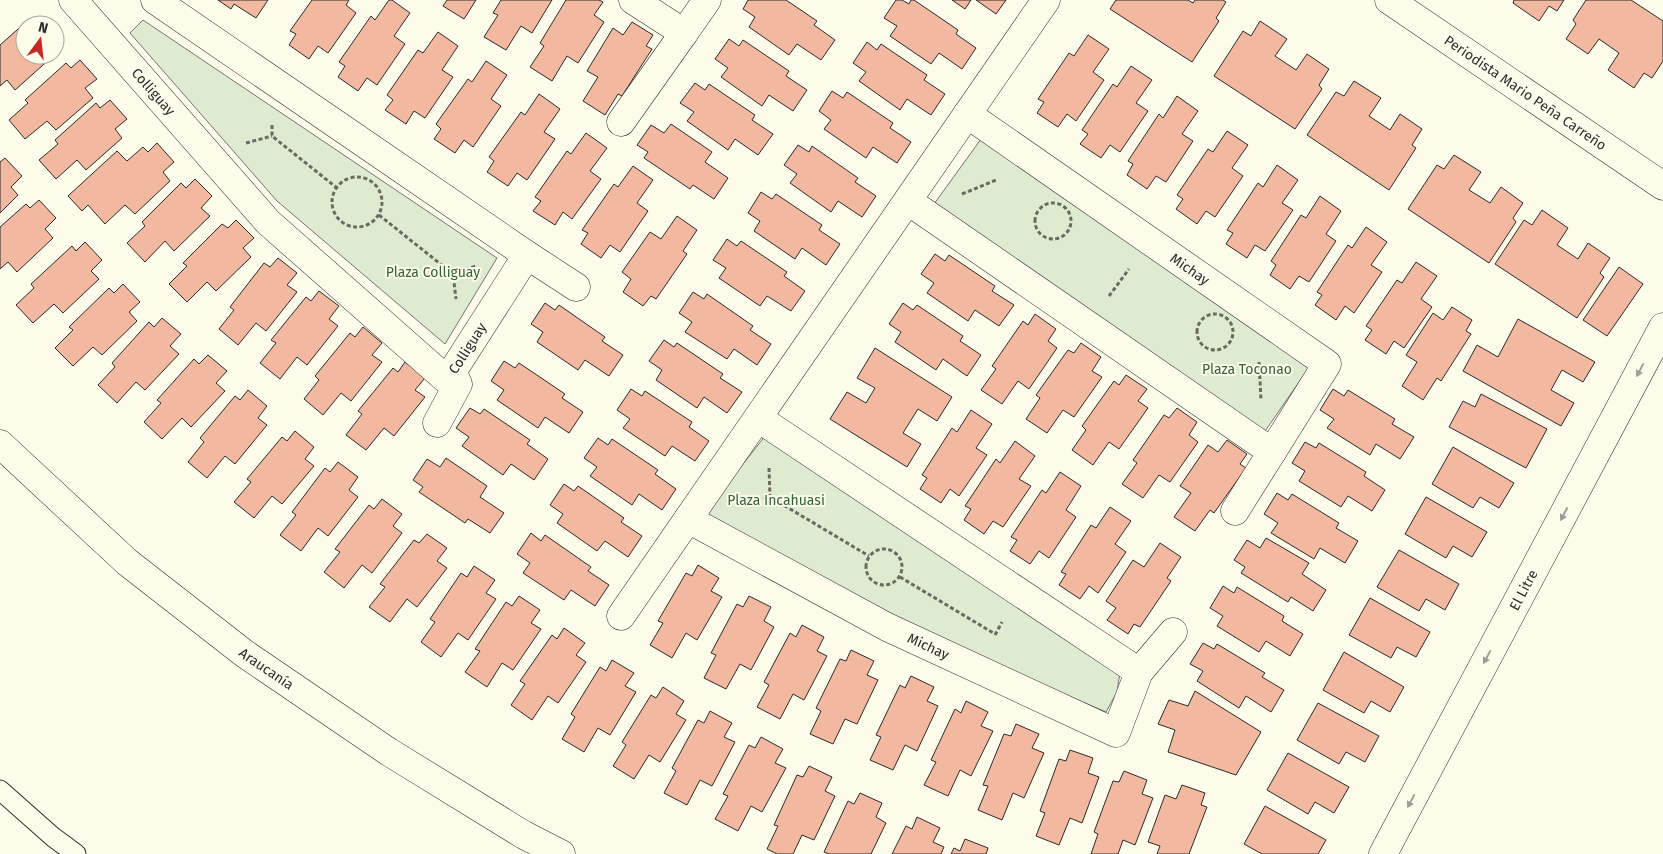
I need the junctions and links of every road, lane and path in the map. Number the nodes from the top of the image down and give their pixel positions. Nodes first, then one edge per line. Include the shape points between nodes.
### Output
1 (155, 0) edge
2 (634, 0) edge
3 (707, 0) edge
4 (1046, 0) edge
5 (1389, 0) edge
6 (80, 3) edge
7 (684, 33) junction
8 (967, 114) junction
9 (621, 122) dead end
10 (272, 136) dead end
11 (1663, 186) edge
12 (337, 188) junction
13 (908, 201) junction
14 (379, 215) junction
15 (1060, 238) joint
16 (1150, 240) junction
17 (527, 255) junction
18 (453, 274) dead end
19 (576, 287) dead end
20 (1088, 325) junction
21 (1663, 327) edge
22 (452, 371) junction
23 (762, 420) junction
24 (437, 423) dead end
25 (0, 444) edge
26 (1272, 452) junction
27 (1235, 511) dead end
28 (688, 519) junction
29 (870, 556) junction
30 (900, 577) junction
31 (1018, 591) junction
32 (621, 616) dead end
33 (1173, 632) dead end
34 (995, 634) junction
35 (977, 669) junction
36 (1139, 672) junction
37 (0, 790) edge
38 (76, 854) edge
39 (560, 854) edge
40 (1383, 854) edge

1 - 17 street
2 - 7 street
3 - 7 street
4 - 8 street
5 - 11 street, Periodista Mario Peña Carreño
6 - 22 street, Colliguay via 268,222 447,380
7 - 9 street
8 - 13 street
8 - 16 street, Michay
10 - 12 path
12 - 14 path via 351,178 374,184 382,199
12 - 14 path via 334,210 344,223 367,226
13 - 20 street
13 - 23 street
14 - 18 path
15 - 15 path via 1048,239 1039,233 1036,216 1043,206 1055,203 1070,214 1072,226
16 - 20 path
16 - 26 street, Michay via 1327,364
17 - 19 street
17 - 22 street, Colliguay
20 - 26 street
21 -> 40 street, El Litre
22 - 24 street via 458,384
23 - 28 street
23 - 29 path via 770,497
23 - 31 street
25 - 39 street, Araucanía via 127,562 245,654 389,752
26 - 27 street, Michay
28 - 32 street
28 - 35 street, Michay via 887,627
29 - 30 path via 886,549 898,554 902,566
29 - 30 path via 866,567 874,582 885,586
30 - 34 path
31 - 34 path
31 - 36 street
33 - 36 street, Michay
34 - 35 path
35 - 36 street, Michay via 1116,733
37 - 38 lane

